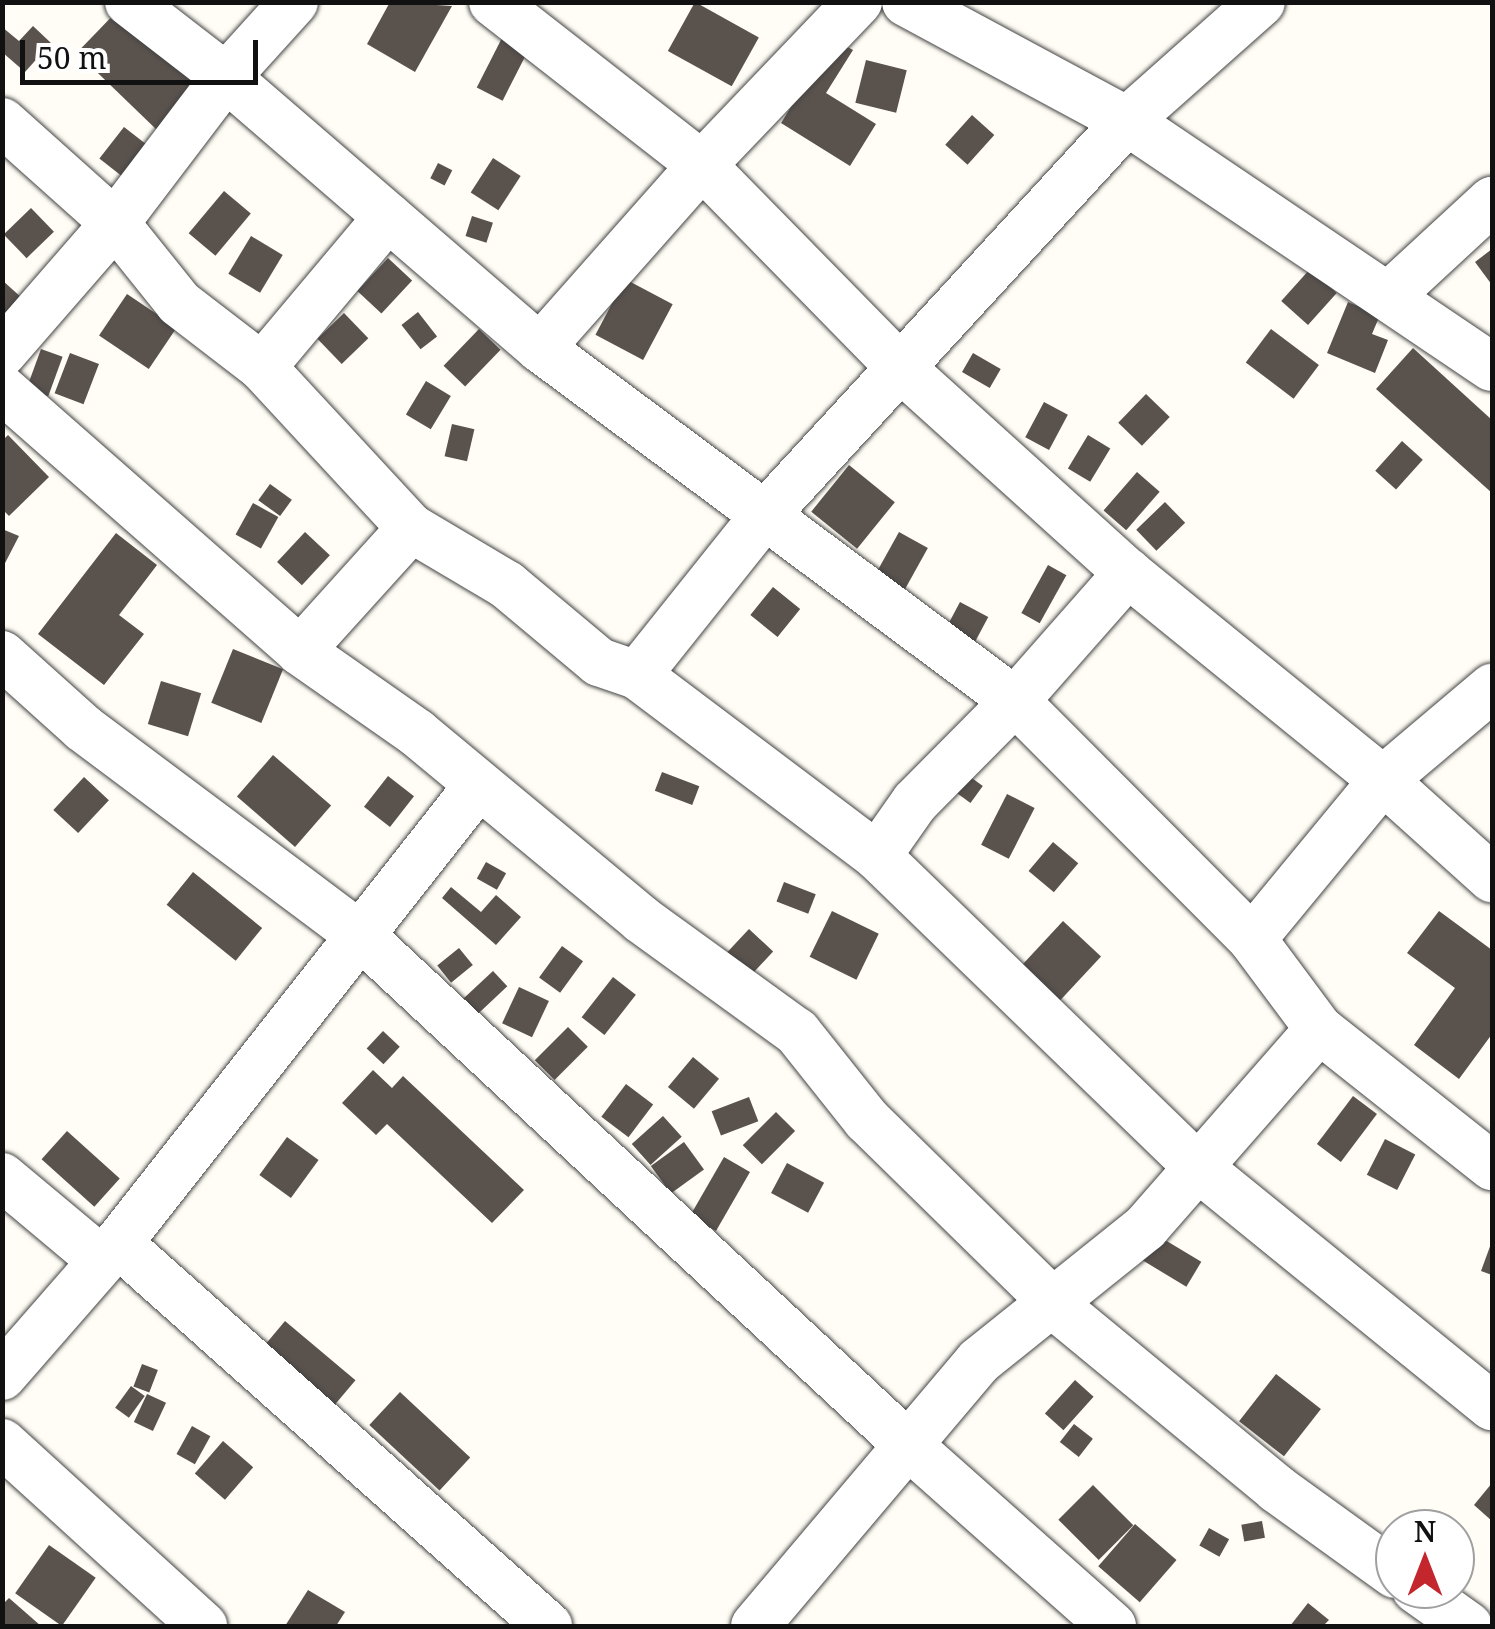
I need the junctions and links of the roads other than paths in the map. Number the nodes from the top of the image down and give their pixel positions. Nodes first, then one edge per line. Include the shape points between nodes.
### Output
1 (129, 2) edge
2 (294, 2) edge
3 (493, 2) edge
4 (858, 2) edge
5 (906, 2) edge
6 (1261, 2) edge
7 (226, 77) junction
8 (1127, 121) junction
9 (2, 122) edge
10 (702, 165) junction
11 (1492, 202) edge
12 (388, 217) junction
13 (116, 223) junction
14 (1390, 295) junction
15 (540, 348) junction
16 (2, 353) edge
17 (262, 366) junction
18 (1492, 367) edge
19 (900, 368) junction
20 (2, 389) edge
21 (763, 517) junction
22 (411, 528) junction
23 (1128, 573) junction
24 (300, 652) junction
25 (2, 655) edge
26 (638, 675) junction
27 (1490, 690) edge
28 (1014, 701) junction
29 (1383, 780) junction
30 (477, 787) junction
31 (877, 856) junction
32 (1492, 878) edge
33 (361, 936) junction
34 (1252, 938) junction
35 (1319, 1029) junction
36 (1492, 1166) edge
37 (1200, 1169) junction
38 (2, 1178) edge
39 (109, 1251) junction
40 (1053, 1302) junction
41 (2, 1376) edge
42 (1492, 1406) edge
43 (2, 1443) edge
44 (908, 1445) junction
45 (1375, 1560) edge
46 (1444, 1609) edge
47 (203, 1626) edge
48 (548, 1626) edge
49 (755, 1626) edge
50 (1112, 1626) edge
51 (1468, 1626) edge

1 - 7 street
2 - 7 street
3 - 10 street
4 - 10 street
5 - 8 street
6 - 8 street
7 - 12 street
7 - 13 street
8 - 14 street
8 - 19 street
9 - 13 street
10 - 15 street
10 - 19 street
11 - 14 street
12 - 15 street
12 - 17 street
13 - 16 street
13 - 17 street via 180,303
14 - 18 street
15 - 21 street
17 - 22 street
19 - 21 street
19 - 23 street
20 - 24 street
21 - 26 street
21 - 28 street
22 - 24 street
22 - 26 street via 507,585 600,662
23 - 28 street
23 - 29 street
24 - 30 street via 417,733
25 - 33 street via 83,728
26 - 31 street
27 - 29 street
28 - 31 street via 914,802
28 - 34 street
29 - 32 street
29 - 34 street
30 - 33 street
30 - 40 street via 642,920 797,1032 867,1120
31 - 37 street
33 - 39 street
33 - 44 street
34 - 35 street
35 - 36 street
35 - 37 street
37 - 40 street via 1145,1228
37 - 42 street
38 - 39 street
39 - 41 street
39 - 48 street
40 - 44 street via 979,1362
40 - 45 street via 1277,1489
43 - 47 street
44 - 49 street
44 - 50 street
46 - 51 street

